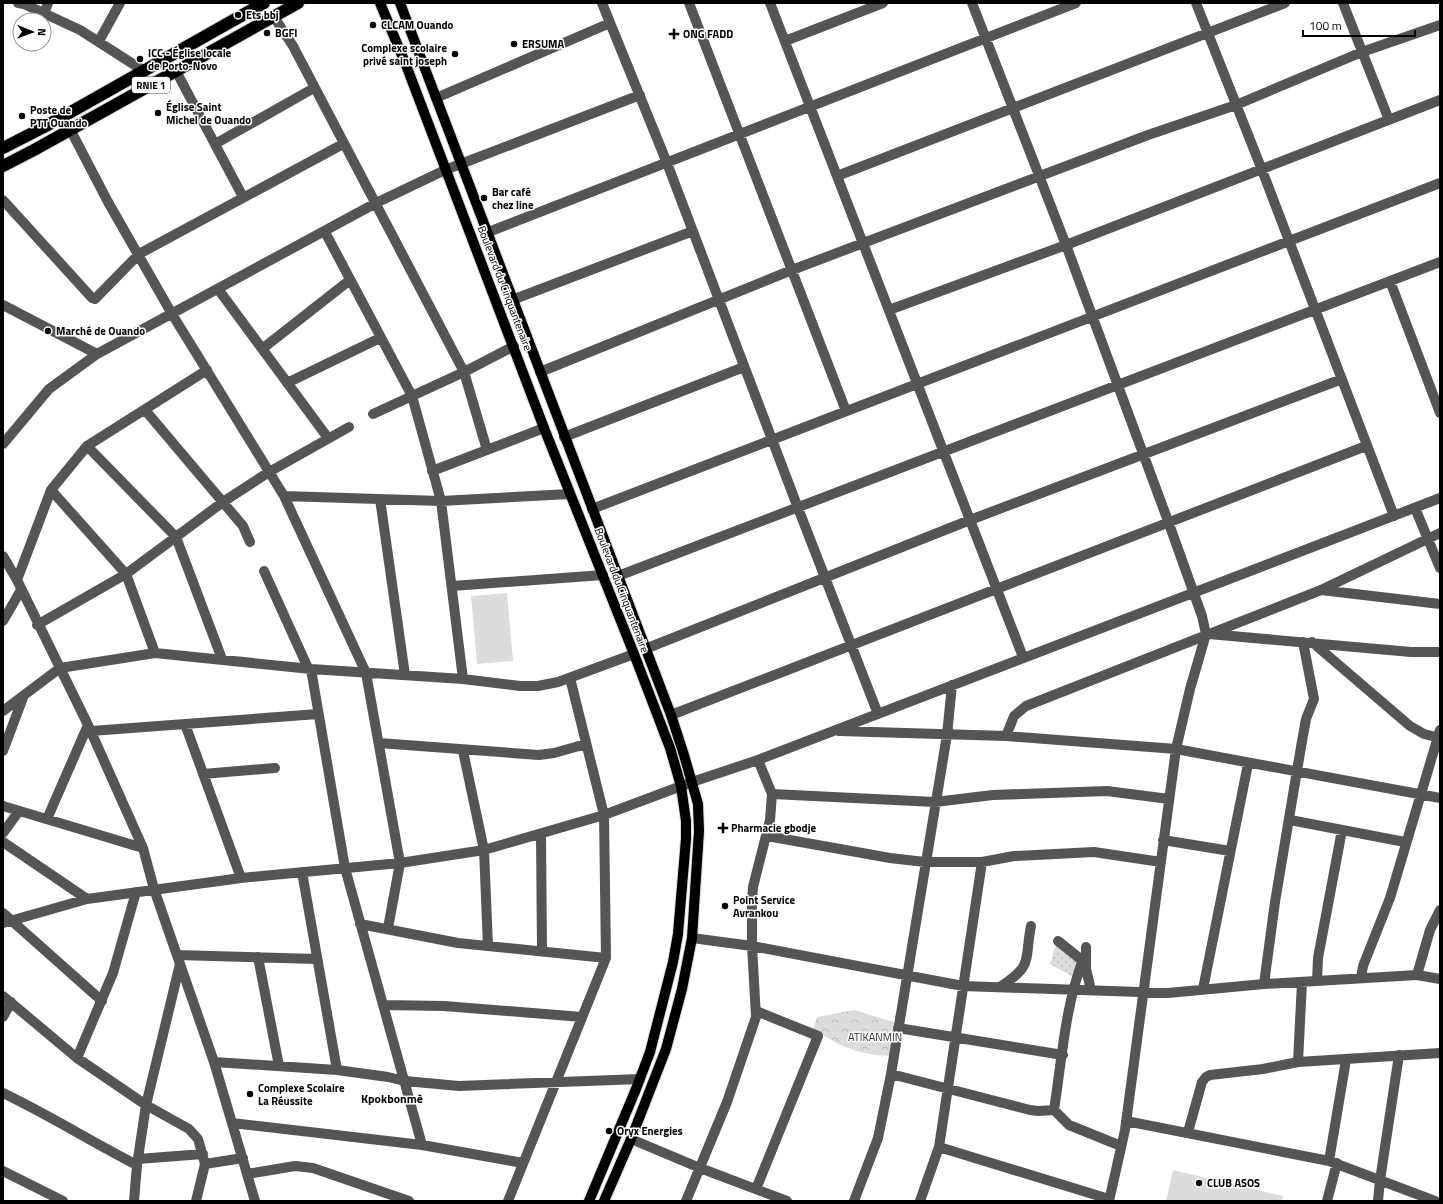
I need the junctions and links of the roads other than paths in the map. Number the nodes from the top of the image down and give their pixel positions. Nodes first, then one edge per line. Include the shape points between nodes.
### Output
1 (18, 3) edge
2 (120, 3) edge
3 (298, 3) edge
4 (380, 3) edge
5 (400, 3) edge
6 (602, 3) edge
7 (689, 3) edge
8 (770, 3) edge
9 (883, 3) edge
10 (972, 3) edge
11 (1076, 3) edge
12 (1196, 3) edge
13 (1285, 3) edge
14 (1343, 3) edge
15 (258, 4) edge
16 (39, 12) edge
17 (274, 17) junction
18 (52, 18) edge
19 (610, 23) junction
20 (1440, 25) edge
21 (1208, 33) junction
22 (985, 39) junction
23 (99, 41) junction
24 (785, 41) junction
25 (1362, 52) junction
26 (144, 71) junction
27 (176, 71) junction
28 (314, 88) junction
29 (640, 96) junction
30 (436, 98) junction
31 (1440, 100) edge
32 (1236, 104) junction
33 (810, 106) junction
34 (1013, 108) junction
35 (1389, 120) junction
36 (70, 130) junction
37 (739, 134) junction
38 (215, 144) junction
39 (343, 144) junction
40 (3, 148) edge
41 (460, 163) junction
42 (667, 163) junction
43 (3, 166) edge
44 (445, 170) junction
45 (1262, 170) junction
46 (837, 176) junction
47 (1039, 176) junction
48 (1440, 183) edge
49 (243, 197) junction
50 (3, 200) edge
51 (376, 203) junction
52 (693, 231) junction
53 (324, 232) junction
54 (486, 233) junction
55 (1289, 241) junction
56 (863, 244) junction
57 (1066, 245) junction
58 (139, 254) junction
59 (1440, 262) edge
60 (792, 270) junction
61 (350, 280) junction
62 (1390, 281) junction
63 (218, 289) junction
64 (512, 300) junction
65 (718, 300) junction
66 (3, 305) edge
67 (889, 310) junction
68 (1315, 310) junction
69 (172, 314) junction
70 (1092, 317) junction
71 (380, 338) junction
72 (514, 346) junction
73 (262, 349) junction
74 (97, 354) junction
75 (744, 367) junction
76 (207, 370) junction
77 (464, 372) junction
78 (540, 372) junction
79 (1342, 380) junction
80 (287, 382) junction
81 (917, 384) junction
82 (1117, 385) junction
83 (412, 396) junction
84 (145, 410) junction
85 (846, 411) junction
86 (1440, 413) edge
87 (373, 414) dead end
88 (349, 427) dead end
89 (544, 428) junction
90 (564, 437) junction
91 (328, 438) junction
92 (773, 440) junction
93 (3, 444) edge
94 (87, 446) junction
95 (1366, 446) junction
96 (486, 450) junction
97 (943, 452) junction
98 (1143, 453) junction
99 (432, 471) junction
100 (269, 472) junction
101 (51, 490) junction
102 (570, 494) junction
103 (284, 496) junction
104 (1440, 498) edge
105 (380, 499) junction
106 (441, 501) junction
107 (223, 502) junction
108 (798, 508) junction
109 (1415, 508) junction
110 (592, 509) junction
111 (1394, 516) junction
112 (970, 520) junction
113 (1168, 521) junction
114 (1440, 533) edge
115 (176, 537) junction
116 (1428, 538) junction
117 (250, 542) dead end
118 (3, 556) edge
119 (1440, 568) edge
120 (264, 571) dead end
121 (126, 574) junction
122 (603, 575) junction
123 (618, 576) junction
124 (825, 576) junction
125 (17, 580) junction
126 (452, 586) junction
127 (21, 590) junction
128 (997, 590) junction
129 (1321, 590) junction
130 (1194, 592) junction
131 (1440, 604) edge
132 (3, 621) edge
133 (37, 625) junction
134 (1206, 634) junction
135 (1307, 642) junction
136 (851, 645) junction
137 (645, 649) junction
138 (1440, 652) edge
139 (155, 653) junction
140 (634, 654) junction
141 (1023, 657) junction
142 (222, 659) junction
143 (60, 668) junction
144 (309, 668) junction
145 (366, 673) junction
146 (405, 676) junction
147 (570, 678) junction
148 (463, 679) junction
149 (952, 685) junction
150 (24, 695) junction
151 (3, 712) edge
152 (318, 714) junction
153 (878, 714) junction
154 (671, 715) junction
155 (185, 724) junction
156 (89, 728) junction
157 (835, 731) junction
158 (947, 735) junction
159 (1439, 735) edge
160 (1006, 736) junction
161 (378, 743) junction
162 (586, 744) junction
163 (1176, 749) junction
164 (3, 751) edge
165 (463, 751) junction
166 (758, 760) junction
167 (1248, 764) junction
168 (275, 768) dead end
169 (1297, 771) junction
170 (203, 774) junction
171 (692, 782) junction
172 (681, 786) junction
173 (772, 794) junction
174 (1421, 794) junction
175 (1169, 798) junction
176 (1440, 798) edge
177 (935, 802) junction
178 (3, 806) edge
179 (19, 811) junction
180 (604, 815) junction
181 (47, 819) junction
182 (1290, 820) junction
183 (1342, 830) junction
184 (3, 833) edge
185 (541, 835) junction
186 (767, 836) junction
187 (1163, 840) junction
188 (3, 842) edge
189 (1406, 842) junction
190 (143, 848) junction
191 (484, 850) junction
192 (1230, 851) junction
193 (924, 862) junction
194 (982, 862) junction
195 (1161, 862) junction
196 (400, 863) junction
197 (345, 868) junction
198 (302, 872) junction
199 (241, 878) junction
200 (154, 889) junction
201 (136, 892) junction
202 (87, 899) junction
203 (1440, 910) edge
204 (3, 913) edge
205 (8, 922) edge
206 (360, 924) junction
207 (1031, 926) dead end
208 (388, 928) junction
209 (692, 938) junction
210 (1058, 941) dead end
211 (488, 946) junction
212 (752, 946) junction
213 (1086, 947) dead end
214 (542, 951) junction
215 (258, 957) junction
216 (606, 958) junction
217 (179, 959) junction
218 (317, 959) junction
219 (1084, 959) junction
220 (1417, 975) junction
221 (906, 976) junction
222 (1361, 978) junction
223 (1440, 979) edge
224 (1317, 981) junction
225 (1302, 982) junction
226 (1264, 984) junction
227 (963, 986) junction
228 (1000, 987) junction
229 (1074, 989) junction
230 (1203, 989) junction
231 (1091, 990) junction
232 (1144, 993) junction
233 (7, 999) edge
234 (102, 1000) junction
235 (383, 1005) junction
236 (756, 1011) junction
237 (3, 1017) edge
238 (582, 1017) junction
239 (898, 1028) junction
240 (955, 1037) junction
241 (1440, 1053) edge
242 (1063, 1055) junction
243 (1400, 1055) junction
244 (77, 1058) junction
245 (1346, 1060) junction
246 (214, 1062) junction
247 (1298, 1062) junction
248 (280, 1066) junction
249 (337, 1070) junction
250 (891, 1074) junction
251 (640, 1079) junction
252 (405, 1081) junction
253 (555, 1082) junction
254 (947, 1088) junction
255 (3, 1093) edge
256 (146, 1105) junction
257 (1054, 1110) junction
258 (1126, 1121) junction
259 (232, 1123) junction
260 (1188, 1132) junction
261 (631, 1139) junction
262 (422, 1145) junction
263 (939, 1146) junction
264 (1121, 1146) junction
265 (243, 1158) junction
266 (204, 1159) junction
267 (137, 1162) junction
268 (1333, 1162) junction
269 (523, 1164) junction
270 (700, 1168) junction
271 (3, 1171) edge
272 (247, 1174) junction
273 (1380, 1180) junction
274 (756, 1189) junction
275 (1440, 1192) edge
276 (922, 1200) edge
277 (1109, 1200) edge
278 (62, 1201) edge
279 (134, 1201) edge
280 (196, 1201) edge
281 (255, 1201) edge
282 (409, 1201) edge
283 (508, 1201) edge
284 (589, 1201) edge
285 (604, 1201) edge
286 (686, 1201) edge
287 (787, 1201) edge
288 (854, 1201) edge
289 (1327, 1201) edge
290 (1378, 1201) edge
291 (1437, 1201) edge

1 - 16 street
2 - 23 street
3 - 17 highway, RNIE 1
4 - 44 main road, Boulevard du Cinquantenaire
5 - 30 main road, Boulevard du Cinquantenaire
6 - 19 street
7 - 37 street
8 - 24 street
9 - 24 street
10 - 22 street
11 - 22 street
12 - 21 street
13 - 21 street
14 - 25 street
15 - 26 highway, RNIE 1
17 - 27 highway, RNIE 1
17 - 28 street via 293,46
18 - 23 street
19 - 29 street
19 - 30 street
20 - 25 street
21 - 32 street
21 - 34 street
22 - 33 street
22 - 34 street
23 - 26 street
24 - 33 street
25 - 32 street
25 - 35 street
26 - 40 highway, RNIE 1
27 - 36 highway, RNIE 1
27 - 38 street
28 - 38 street
28 - 39 street
29 - 41 street
29 - 42 street
30 - 41 main road, Boulevard du Cinquantenaire
31 - 35 street
32 - 45 street
32 - 47 street
33 - 37 street
33 - 46 street
34 - 46 street
34 - 47 street
35 - 45 street
36 - 43 highway, RNIE 1
36 - 58 street
37 - 42 street
37 - 60 street
38 - 49 street
39 - 49 street
39 - 51 street
41 - 44 street
41 - 54 main road, Boulevard du Cinquantenaire
42 - 52 street
42 - 54 street
44 - 51 street
44 - 72 main road, Boulevard du Cinquantenaire
45 - 55 street
45 - 57 street
46 - 56 street
47 - 56 street
47 - 57 street
48 - 55 street
49 - 58 street
50 - 58 street via 92,298 98,297
51 - 53 street
51 - 77 street
52 - 64 street
52 - 65 street
53 - 61 street
53 - 63 street
54 - 64 main road, Boulevard du Cinquantenaire
55 - 68 street
55 - 70 street
56 - 60 street
56 - 67 street
57 - 67 street
57 - 70 street
58 - 69 street
59 - 62 street
60 - 65 street
60 - 85 street
61 - 71 street
61 - 73 street
62 - 68 street
62 - 86 street
63 - 69 street
63 - 73 street
64 - 78 main road, Boulevard du Cinquantenaire
65 - 75 street
65 - 78 street
66 - 74 street
67 - 81 street
68 - 79 street
68 - 82 street
69 - 74 street
69 - 76 street
70 - 81 street
70 - 82 street
71 - 80 street
71 - 83 street
72 - 77 street
72 - 89 main road, Boulevard du Cinquantenaire
73 - 80 street
74 - 93 street via 49,388
75 - 90 street
75 - 92 street
76 - 84 street
76 - 100 street
77 - 83 street
77 - 96 street
78 - 90 main road, Boulevard du Cinquantenaire
79 - 95 street
79 - 98 street
80 - 91 street
81 - 85 street
81 - 97 street
82 - 97 street
82 - 98 street
83 - 87 street
83 - 99 street
84 - 94 street
84 - 107 street
85 - 92 street
88 - 91 street
89 - 96 street
89 - 102 main road, Boulevard du Cinquantenaire
90 - 110 main road, Boulevard du Cinquantenaire
91 - 100 street
92 - 108 street
92 - 110 street
94 - 101 street
94 - 115 street
95 - 111 street
95 - 113 street
96 - 99 street
97 - 108 street
97 - 112 street
98 - 112 street
98 - 113 street
99 - 106 street
100 - 103 street
100 - 107 street
101 - 121 street
101 - 125 street
102 - 106 street
102 - 122 main road, Boulevard du Cinquantenaire
103 - 105 street
103 - 145 street
104 - 109 street
105 - 106 street
105 - 146 street
106 - 126 street
107 - 115 street
107 - 117 street via 242,526
108 - 123 street
108 - 124 street
109 - 111 street
109 - 116 street
110 - 123 main road, Boulevard du Cinquantenaire
111 - 130 street
112 - 124 street
112 - 128 street
113 - 128 street
113 - 130 street
114 - 116 street
115 - 121 street
115 - 142 street
116 - 119 street
116 - 129 street
118 - 125 street
120 - 144 street
121 - 133 street
121 - 139 street
122 - 126 street
122 - 140 main road, Boulevard du Cinquantenaire
123 - 137 main road, Boulevard du Cinquantenaire
124 - 136 street
124 - 137 street
125 - 127 street
126 - 148 street
127 - 132 street
127 - 133 street
128 - 136 street
128 - 141 street
129 - 131 street
129 - 134 street
130 - 134 street
130 - 141 street
133 - 143 street
134 - 135 street
134 - 160 street via 1026,706 1014,716
134 - 163 street
135 - 138 street via 1411,652
135 - 159 street via 1417,731
135 - 169 street via 1314,694 1306,719
136 - 153 street
136 - 154 street
137 - 154 main road, Boulevard du Cinquantenaire
139 - 142 street
139 - 143 street
140 - 147 street
140 - 172 main road, Boulevard du Cinquantenaire via 670,748
141 - 149 street
142 - 144 street
143 - 150 street
143 - 156 street
144 - 145 street
144 - 152 street
145 - 146 street
145 - 161 street
146 - 148 street
147 - 148 street via 538,686
147 - 162 street
149 - 153 street
149 - 158 street
150 - 151 street
150 - 164 street
152 - 155 street
152 - 197 street
153 - 157 street
154 - 171 main road, Boulevard du Cinquantenaire
155 - 156 street
155 - 170 street
156 - 181 street
156 - 190 street
157 - 158 street
157 - 166 street
158 - 160 street
158 - 177 street
159 - 174 street
160 - 163 street
161 - 165 street
161 - 196 street
162 - 165 street via 539,755
162 - 180 street
163 - 167 street
163 - 175 street
165 - 191 street
166 - 171 street
166 - 173 street
167 - 169 street
167 - 192 street
168 - 170 street
169 - 174 street
169 - 182 street
170 - 199 street
171 - 172 street
171 - 209 main road, Boulevard du Cinquantenaire via 698,804 698,831
172 - 180 street
172 - 251 main road, Boulevard du Cinquantenaire via 686,839 678,934 659,1022
173 - 177 street
173 - 186 street
174 - 176 street
174 - 189 street
175 - 177 street via 1099,791 993,795
175 - 187 street
177 - 193 street
178 - 179 street
179 - 181 street
179 - 184 street
180 - 185 street
180 - 216 street
181 - 190 street
182 - 183 street
182 - 226 street
183 - 189 street
183 - 224 street via 1318,958
185 - 191 street
185 - 214 street
186 - 193 street
186 - 212 street via 753,886
187 - 192 street
187 - 195 street
188 - 202 street
189 - 222 street via 1390,898 1363,966
190 - 200 street
191 - 196 street
191 - 211 street
192 - 230 street
193 - 194 street
193 - 221 street
194 - 195 street via 1014,856 1094,852
194 - 227 street
195 - 232 street
196 - 197 street
196 - 208 street
197 - 198 street
197 - 206 street
198 - 199 street
198 - 218 street
199 - 200 street
200 - 201 street
200 - 217 street
201 - 202 street
201 - 234 street via 122,946
202 - 205 street
203 - 220 street via 1430,930
204 - 205 street
205 - 234 street
206 - 208 street
206 - 235 street
207 - 228 street via 1024,968
208 - 211 street via 458,943
209 - 212 street
209 - 261 main road, Boulevard du Cinquantenaire via 666,1050
210 - 219 street
211 - 214 street
212 - 221 street
212 - 236 street
213 - 219 street
214 - 216 street
215 - 217 street
215 - 218 street
215 - 248 street
216 - 238 street
217 - 246 street
217 - 256 street
218 - 249 street
219 - 229 street
219 - 231 street
220 - 222 street
220 - 223 street
221 - 227 street
221 - 239 street
222 - 224 street
224 - 225 street
225 - 226 street
225 - 247 street
226 - 230 street
227 - 228 street
227 - 240 street
228 - 229 street
229 - 231 street
229 - 242 street
230 - 232 street
231 - 232 street
232 - 258 street
233 - 237 street
233 - 244 street
234 - 244 street
235 - 238 street via 444,1006
235 - 252 street
236 - 270 street via 755,1023
236 - 274 street via 818,1036
238 - 253 street
239 - 240 street
239 - 250 street
240 - 242 street
240 - 254 street
241 - 243 street
242 - 257 street
243 - 245 street
243 - 273 street
244 - 256 street
245 - 247 street
245 - 268 street
246 - 248 street
246 - 259 street
247 - 260 street via 1206,1077 1202,1082
248 - 249 street
249 - 252 street
250 - 254 street
250 - 288 street via 878,1138
251 - 253 street
251 - 284 main road, Boulevard du Cinquantenaire
252 - 253 street via 459,1086
252 - 262 street
253 - 269 street
254 - 257 street via 1030,1110
254 - 263 street
255 - 267 street via 42,1111 92,1142
256 - 266 street via 189,1129 198,1139
256 - 267 street
257 - 264 street via 1069,1125
258 - 260 street
258 - 264 street
259 - 262 street
259 - 265 street
260 - 268 street
261 - 270 street
261 - 285 main road, Boulevard du Cinquantenaire
262 - 269 street
263 - 276 street
263 - 277 street
264 - 277 street
265 - 266 street
265 - 272 street
266 - 267 street
266 - 280 street
267 - 279 street
268 - 273 street
268 - 289 street
269 - 283 street
270 - 274 street
270 - 286 street
271 - 278 street
272 - 281 street
272 - 282 street via 295,1166 313,1168
273 - 290 street
273 - 291 street
274 - 287 street
275 - 291 street

